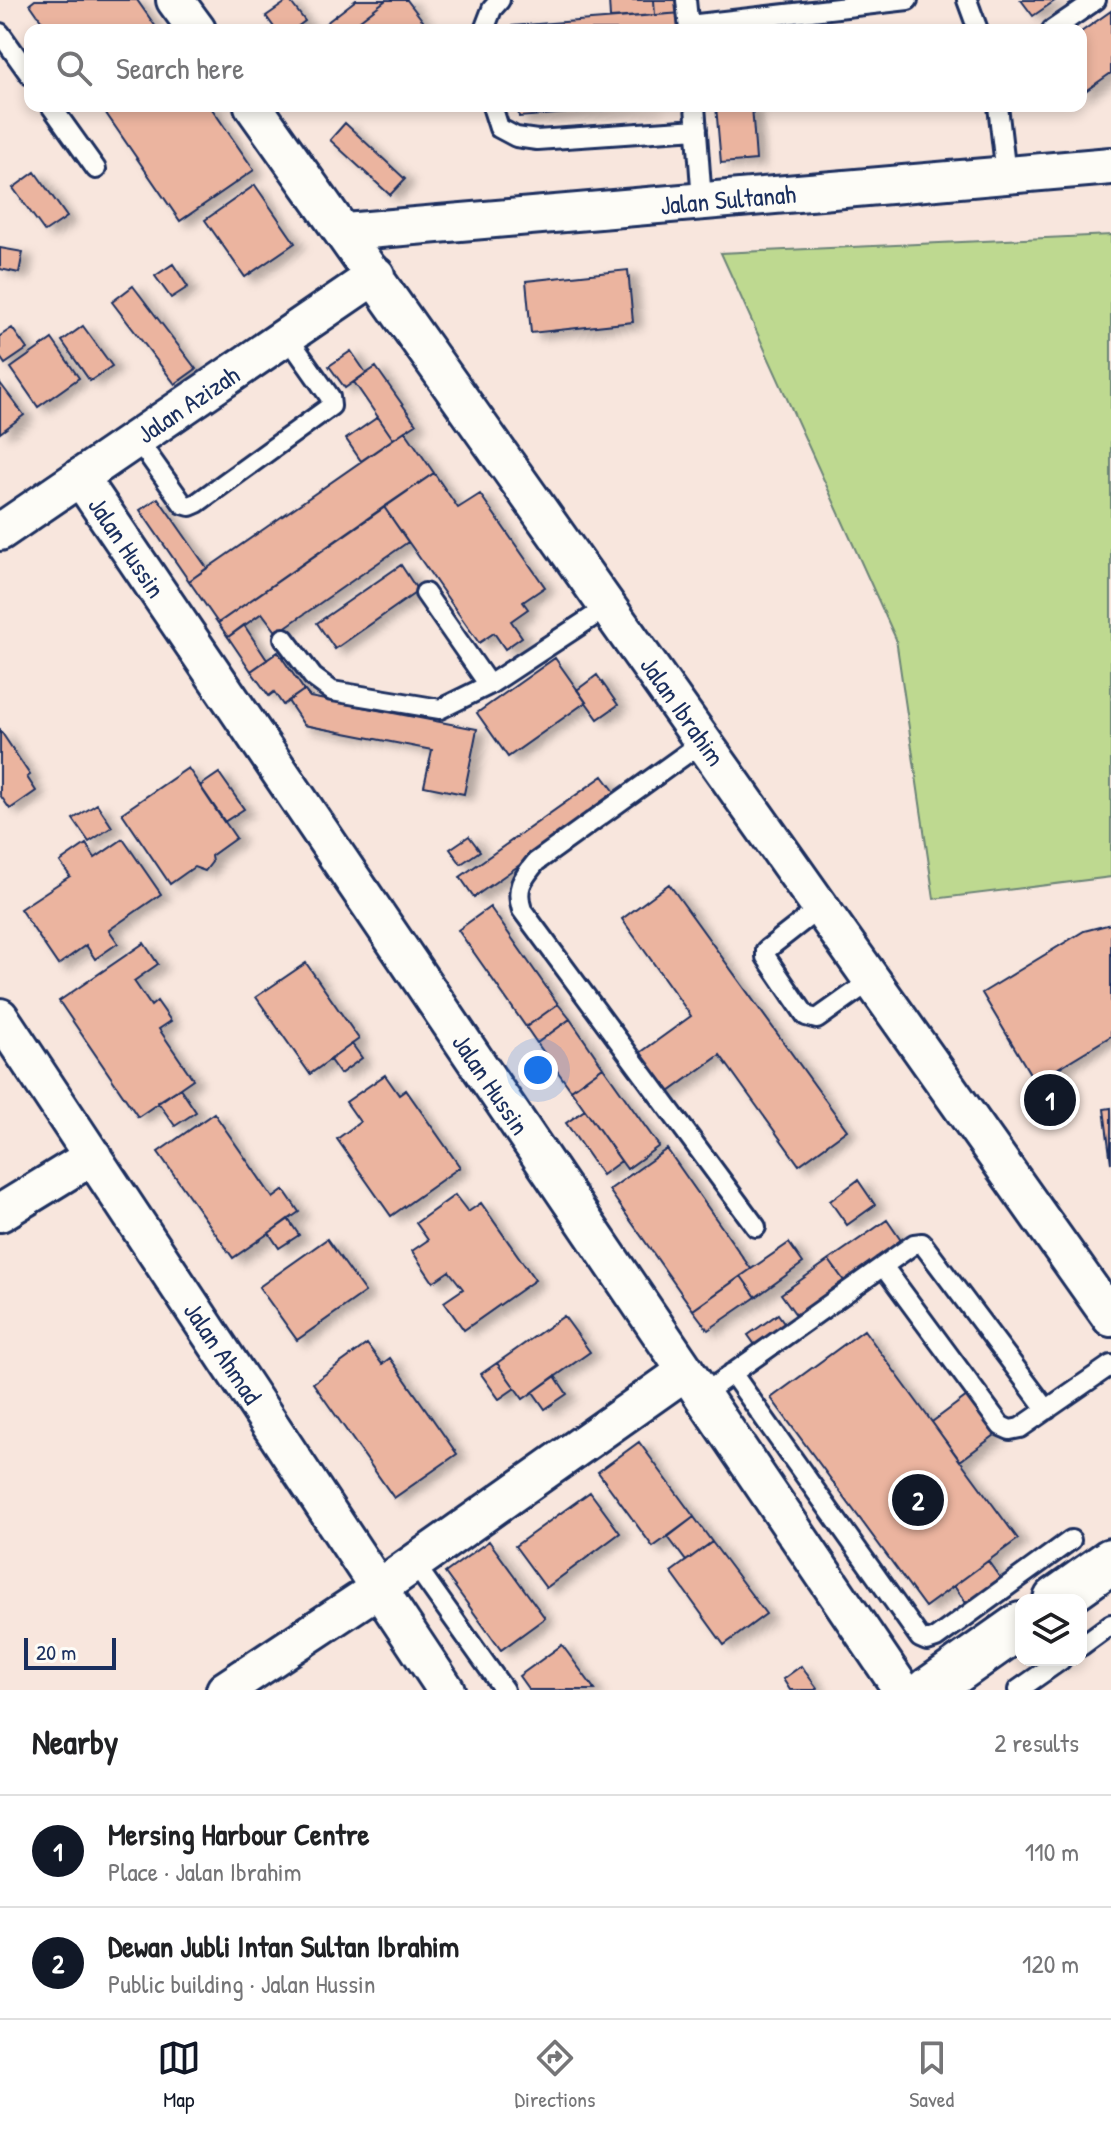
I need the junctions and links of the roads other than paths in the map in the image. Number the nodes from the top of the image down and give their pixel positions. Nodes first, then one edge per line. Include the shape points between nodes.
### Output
1 (175, 0) edge
2 (500, 0) edge
3 (686, 0) edge
4 (908, 0) edge
5 (967, 0) edge
6 (1096, 0) edge
7 (193, 24) edge
8 (487, 24) edge
9 (689, 24) edge
10 (720, 24) edge
11 (976, 24) edge
12 (1061, 24) edge
13 (0, 33) edge
14 (24, 67) edge
15 (55, 112) edge
16 (257, 112) edge
17 (494, 112) edge
18 (696, 112) edge
19 (999, 112) edge
20 (697, 129) junction
21 (1111, 166) edge
22 (96, 169) dead end
23 (1006, 175) junction
24 (702, 201) junction
25 (345, 232) junction
26 (376, 275) junction
27 (287, 336) junction
28 (137, 439) junction
29 (80, 477) junction
30 (0, 532) edge
31 (425, 593) dead end
32 (609, 606) junction
33 (284, 638) dead end
34 (489, 685) junction
35 (704, 741) junction
36 (821, 907) junction
37 (872, 980) junction
38 (0, 1017) edge
39 (93, 1156) junction
40 (0, 1213) edge
41 (756, 1227) dead end
42 (883, 1266) junction
43 (1111, 1318) edge
44 (1111, 1365) edge
45 (732, 1373) junction
46 (694, 1383) junction
47 (1047, 1410) junction
48 (1071, 1540) dead end
49 (1111, 1561) edge
50 (414, 1563) junction
51 (379, 1588) junction
52 (1064, 1594) edge
53 (1111, 1624) edge
54 (1015, 1629) edge
55 (1087, 1642) edge
56 (1052, 1666) edge
57 (225, 1690) edge
58 (446, 1690) edge
59 (504, 1690) edge
60 (902, 1690) edge
61 (929, 1690) edge
62 (1018, 1690) edge

1 - 7 street
2 - 8 lane
3 - 9 lane
4 - 10 lane
5 - 11 lane
6 - 12 lane
13 - 14 lane
15 - 22 lane
16 - 25 street, Jalan Ibrahim
17 - 20 lane via 499,128 537,140
18 - 20 lane
19 - 23 lane
20 - 24 lane
21 - 23 street, Jalan Sultanah
23 - 24 street, Jalan Sultanah
24 - 25 street, Jalan Sultanah
25 - 26 street, Jalan Ibrahim
26 - 27 street, Jalan Azizah
26 - 32 street, Jalan Ibrahim
27 - 28 street, Jalan Azizah
27 - 28 lane via 331,406 197,503 183,504
28 - 29 street, Jalan Azizah
29 - 30 street, Jalan Azizah
29 - 46 street, Jalan Hussin
31 - 34 lane
32 - 34 lane
32 - 35 street, Jalan Ibrahim
33 - 34 lane via 313,677 332,691 440,709
35 - 36 street, Jalan Ibrahim
35 - 41 lane via 536,862 517,894 522,910
36 - 37 street, Jalan Ibrahim
36 - 37 lane via 766,950 806,1016 817,1019
37 - 43 street, Jalan Ibrahim
38 - 39 street, Jalan Ahmad
39 - 40 street
39 - 51 street, Jalan Ahmad
42 - 45 lane
42 - 47 lane via 1001,1426 1020,1428
42 - 47 lane via 914,1244 928,1247
44 - 47 lane
45 - 46 lane
45 - 48 lane via 920,1638 936,1638
46 - 50 street
46 - 60 street, Jalan Hussin
49 - 52 street
50 - 51 street
50 - 59 lane
51 - 57 street
51 - 58 street, Jalan Ahmad
53 - 55 lane
54 - 61 street
56 - 62 lane

